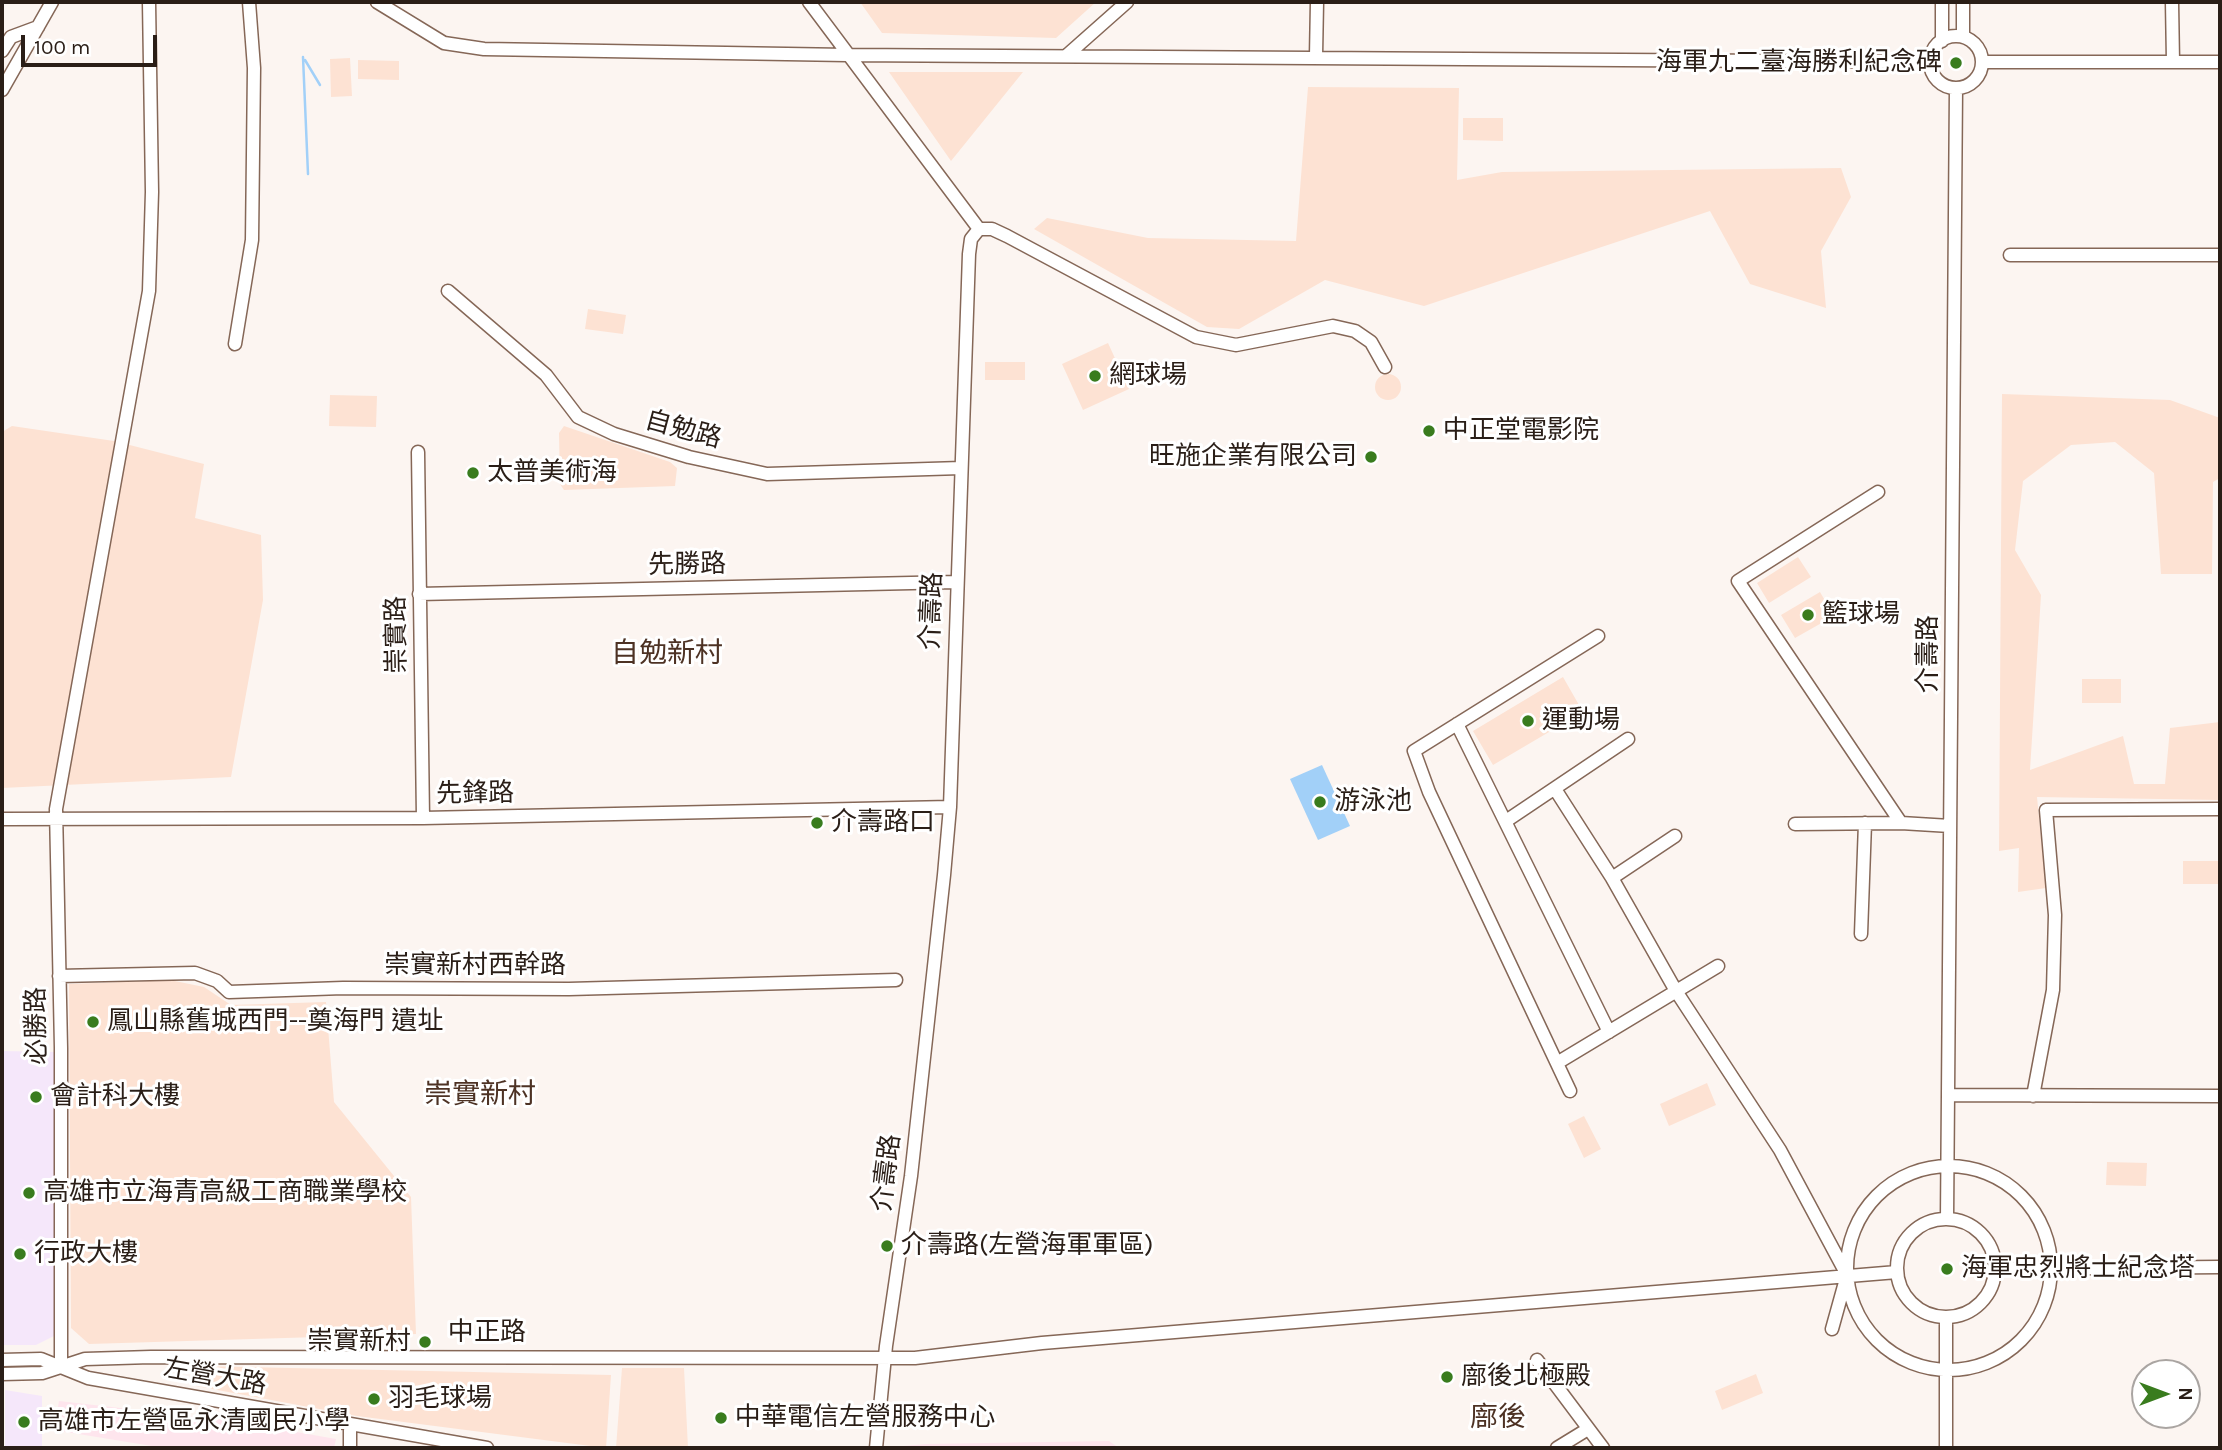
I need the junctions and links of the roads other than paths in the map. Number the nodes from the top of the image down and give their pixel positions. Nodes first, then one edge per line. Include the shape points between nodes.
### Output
1 (51, 2) edge
2 (149, 2) edge
3 (249, 2) edge
4 (377, 2) edge
5 (809, 2) edge
6 (1127, 2) edge
7 (1317, 2) edge
8 (1942, 2) edge
9 (1963, 2) edge
10 (2172, 2) edge
11 (38, 27) junction
12 (1963, 37) junction
13 (1942, 41) junction
14 (2, 51) edge
15 (847, 55) junction
16 (1066, 56) junction
17 (1316, 56) junction
18 (1931, 62) junction
19 (1982, 62) junction
20 (2173, 62) junction
21 (2220, 62) edge
22 (1956, 88) junction
23 (2, 90) edge
24 (979, 229) junction
25 (2010, 254) dead end
26 (2220, 254) edge
27 (448, 291) dead end
28 (235, 344) dead end
29 (1385, 367) dead end
30 (418, 452) dead end
31 (961, 468) junction
32 (1878, 492) dead end
33 (956, 582) junction
34 (419, 594) junction
35 (1598, 636) dead end
36 (1457, 724) junction
37 (1628, 739) dead end
38 (1555, 789) junction
39 (950, 807) junction
40 (2220, 809) edge
41 (56, 814) junction
42 (423, 818) junction
43 (2, 819) edge
44 (1506, 821) junction
45 (1865, 823) junction
46 (1901, 823) junction
47 (1794, 824) dead end
48 (1950, 825) junction
49 (1675, 836) dead end
50 (1612, 878) junction
51 (1861, 934) dead end
52 (1718, 966) dead end
53 (59, 976) junction
54 (896, 979) dead end
55 (1676, 991) junction
56 (1609, 1032) junction
57 (1557, 1063) junction
58 (1570, 1091) dead end
59 (1949, 1095) junction
60 (2033, 1096) junction
61 (2220, 1096) edge
62 (1948, 1165) junction
63 (1947, 1219) junction
64 (2220, 1267) edge
65 (1994, 1269) junction
66 (2050, 1270) junction
67 (1897, 1272) junction
68 (1847, 1275) junction
69 (1946, 1317) junction
70 (1832, 1329) dead end
71 (885, 1359) junction
72 (2, 1360) edge
73 (1537, 1360) dead end
74 (61, 1367) junction
75 (1944, 1370) junction
76 (2, 1374) edge
77 (350, 1425) junction
78 (1588, 1429) junction
79 (350, 1448) edge
80 (488, 1448) edge
81 (876, 1448) edge
82 (1557, 1448) edge
83 (1603, 1448) edge
84 (1946, 1448) edge

1 - 11 street
2 - 41 street, 必勝路 via 149,291
3 - 28 street via 254,68 252,240
4 - 15 street via 444,43 484,48
5 - 15 street
6 - 16 street
7 - 17 street
8 - 13 street
9 - 12 street
10 - 20 street
11 - 14 street via 11,37
11 - 23 street
12 - 13 street
12 - 19 street via 1977,47
13 - 18 street
15 - 16 street
15 - 24 street
16 - 17 street
17 - 18 street
18 - 22 street via 1941,83
19 - 20 street
19 - 22 street via 1972,83
20 - 21 street
22 - 48 street, 介壽路
24 - 29 street via 1007,236 1196,337 1236,345 1333,326 1355,331 1371,342
24 - 31 street, 介壽路 via 971,239 969,254
25 - 26 street
27 - 31 street, 自勉路 via 546,375 578,417 614,434 767,474
30 - 34 street, 崇實路
31 - 33 street, 介壽路
32 - 46 street via 1738,581
33 - 34 street, 先勝路
33 - 39 street, 介壽路
34 - 42 street, 崇實路
35 - 36 street
36 - 44 street
36 - 57 street via 1414,751
37 - 38 street
38 - 44 street
38 - 50 street
39 - 42 street, 先鋒路
39 - 71 street, 介壽路 via 911,1176
40 - 60 street via 2046,810 2055,915 2053,990
41 - 42 street, 先鋒路
41 - 43 street, 先鋒路
41 - 53 street, 必勝路
44 - 56 street
45 - 46 street
45 - 47 street
45 - 51 street
46 - 48 street
48 - 59 street, 介壽路
49 - 50 street
50 - 55 street
52 - 55 street
53 - 54 street, 崇實新村西幹路 via 195,973 217,981 229,992 569,989
53 - 74 street, 必勝路
55 - 56 street
55 - 68 street via 1780,1150
56 - 57 street
57 - 58 street
59 - 60 street
59 - 62 street, 介壽路
60 - 61 street
62 - 63 street, 介壽路
62 - 66 street via 1983,1171 2021,1196 2045,1234
62 - 68 street via 1902,1177 1866,1207 1848,1251
63 - 65 street via 1981,1234
63 - 67 street via 1914,1231 1901,1250
64 - 66 street
65 - 66 street
65 - 69 street via 1992,1284 1975,1308
66 - 75 street via 2043,1305 2025,1336 1980,1365
67 - 68 street, 中正路
67 - 69 street via 1908,1299 1932,1315
68 - 70 street
68 - 71 street, 中正路
68 - 75 street via 1858,1315 1878,1341 1903,1359
69 - 75 street
71 - 74 street, 中正路 via 151,1357 85,1359
71 - 81 street, 介壽路
72 - 74 street, 左營大路 via 41,1359
73 - 78 street
74 - 76 street via 42,1373
74 - 77 street, 左營大路 via 88,1378
75 - 84 street
77 - 79 street
77 - 80 street, 左營大路
78 - 82 street
78 - 83 street

